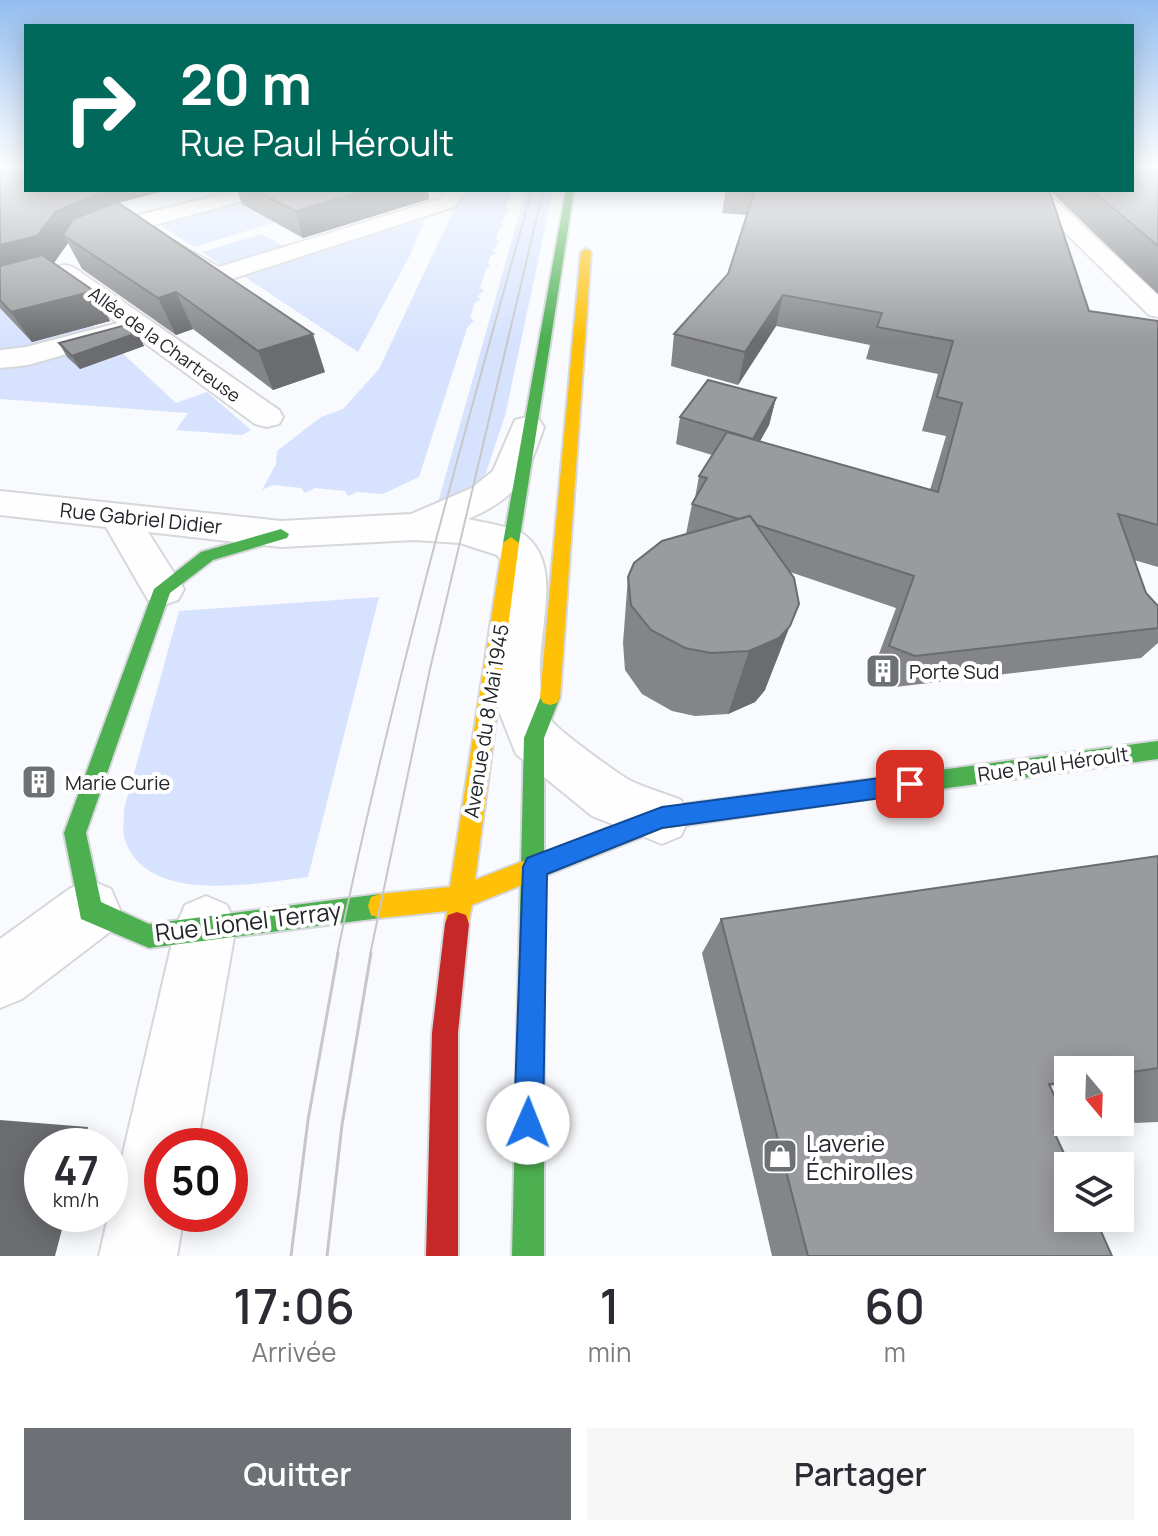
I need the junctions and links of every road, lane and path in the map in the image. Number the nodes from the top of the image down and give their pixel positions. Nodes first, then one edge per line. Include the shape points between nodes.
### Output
1 (134, 224) edge
2 (136, 224) edge
3 (382, 224) edge
4 (564, 224) edge
5 (1067, 224) edge
6 (587, 239) dead end
7 (1107, 262) junction
8 (1145, 263) edge
9 (1158, 309) edge
10 (138, 325) junction
11 (0, 359) edge
12 (534, 409) junction
13 (267, 417) dead end
14 (0, 503) edge
15 (117, 514) junction
16 (414, 527) junction
17 (281, 534) junction
18 (511, 545) junction
19 (163, 589) junction
20 (534, 738) junction
21 (1158, 750) edge
22 (662, 818) junction
23 (535, 867) junction
24 (460, 898) junction
25 (90, 910) junction
26 (206, 926) junction
27 (0, 977) edge
28 (538, 1244) edge
29 (138, 1256) edge
30 (442, 1256) edge

1 - 10 street, Allée de la Chartreuse via 80,246 51,275
2 - 3 street via 216,276
4 - 12 main road, Avenue du 8 Mai 1945
5 - 7 street
6 - 20 main road via 552,693
7 - 8 street
7 - 9 street
10 - 11 street
10 - 13 street, Allée de la Chartreuse
12 - 16 street via 509,476 485,497
12 - 18 main road, Avenue du 8 Mai 1945
14 - 15 street, Rue Gabriel Didier
15 - 17 street, Rue Gabriel Didier
15 - 19 street
16 - 17 street, Rue Gabriel Didier
16 - 18 street via 461,530
17 - 19 main road via 207,556
18 - 20 street via 525,563 517,696
18 - 24 main road, Avenue du 8 Mai 1945
19 - 25 main road via 75,833
20 - 22 street, Rue Paul Héroult via 611,798
20 - 23 main road
21 - 22 main road, Rue Paul Héroult
22 - 23 main road, Rue Paul Héroult
23 - 24 main road, Rue Lionel Terray
23 - 28 main road
24 - 26 main road, Rue Lionel Terray
24 - 30 main road, Avenue du 8 Mai 1945 via 445,1033
25 - 26 main road, Rue Lionel Terray via 149,936
25 - 27 street
26 - 29 street

